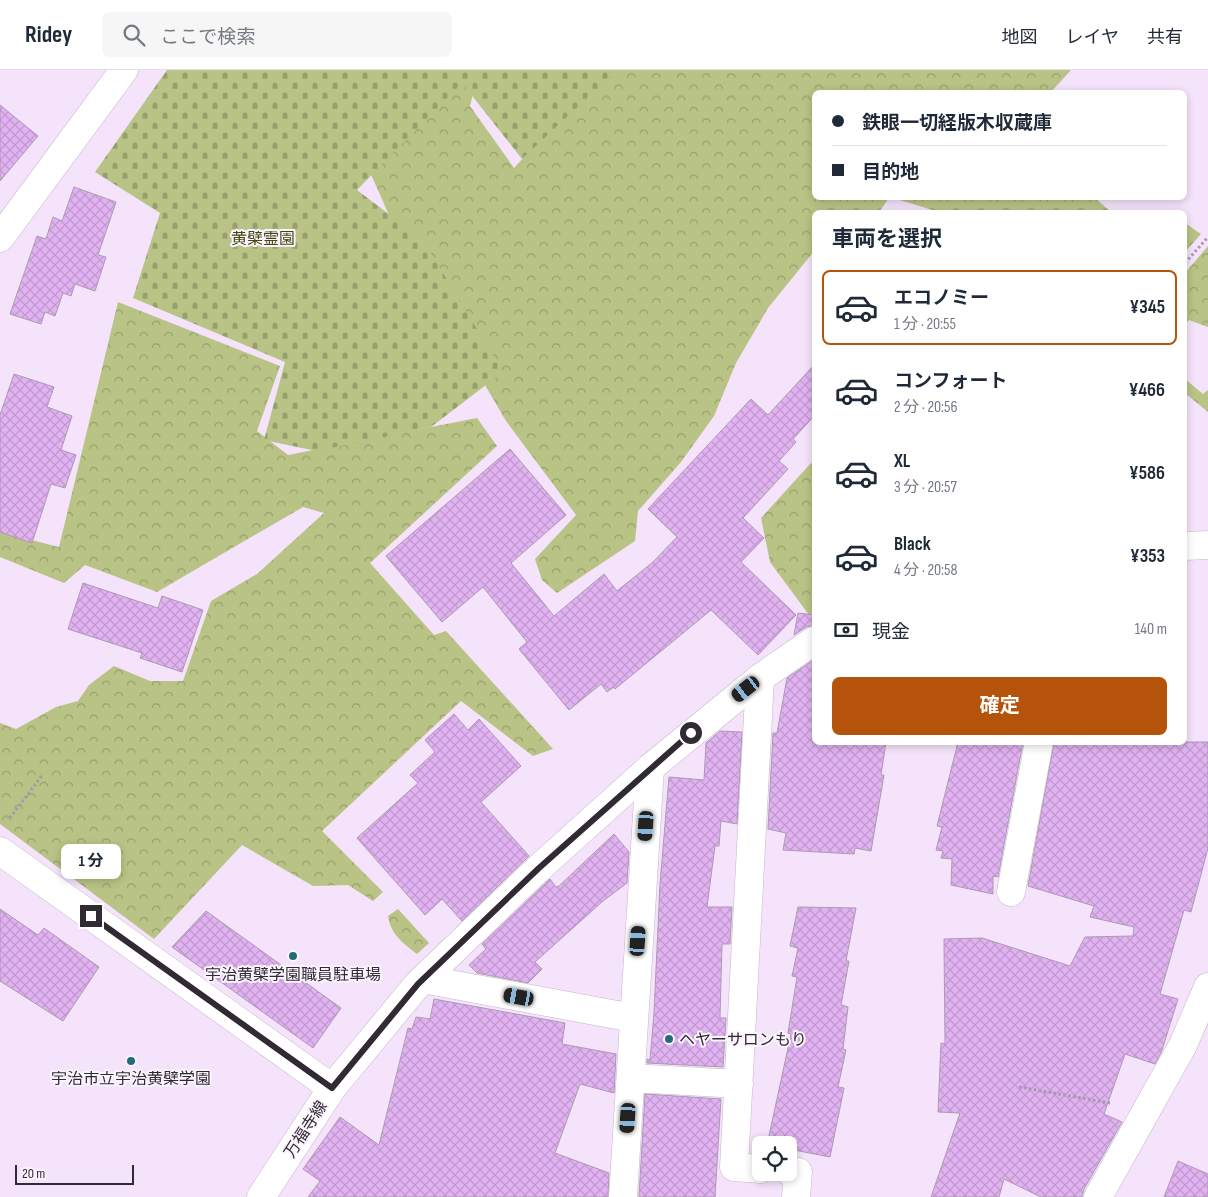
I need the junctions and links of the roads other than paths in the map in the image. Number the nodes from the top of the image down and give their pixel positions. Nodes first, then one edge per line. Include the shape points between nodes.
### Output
1 (124, 70) edge
2 (0, 238) edge
3 (1208, 545) edge
4 (1187, 546) edge
5 (812, 642) edge
6 (760, 678) junction
7 (1038, 745) edge
8 (650, 768) junction
9 (0, 851) edge
10 (1011, 892) dead end
11 (423, 979) junction
12 (1208, 987) edge
13 (633, 1018) junction
14 (631, 1078) junction
15 (739, 1084) junction
16 (332, 1088) junction
17 (752, 1168) edge
18 (797, 1172) edge
19 (261, 1197) edge
20 (623, 1197) edge
21 (796, 1197) edge
22 (1098, 1197) edge

1 - 2 street
3 - 4 street
5 - 6 street, 万福寺線
6 - 8 street, 万福寺線
6 - 15 street
7 - 10 street
8 - 11 street, 万福寺線
8 - 13 street
9 - 16 street
11 - 13 street
11 - 16 street, 万福寺線
12 - 22 street via 1183,1045
13 - 14 street
14 - 15 street
14 - 20 street
15 - 17 street via 734,1167
16 - 19 street, 万福寺線
18 - 21 street

